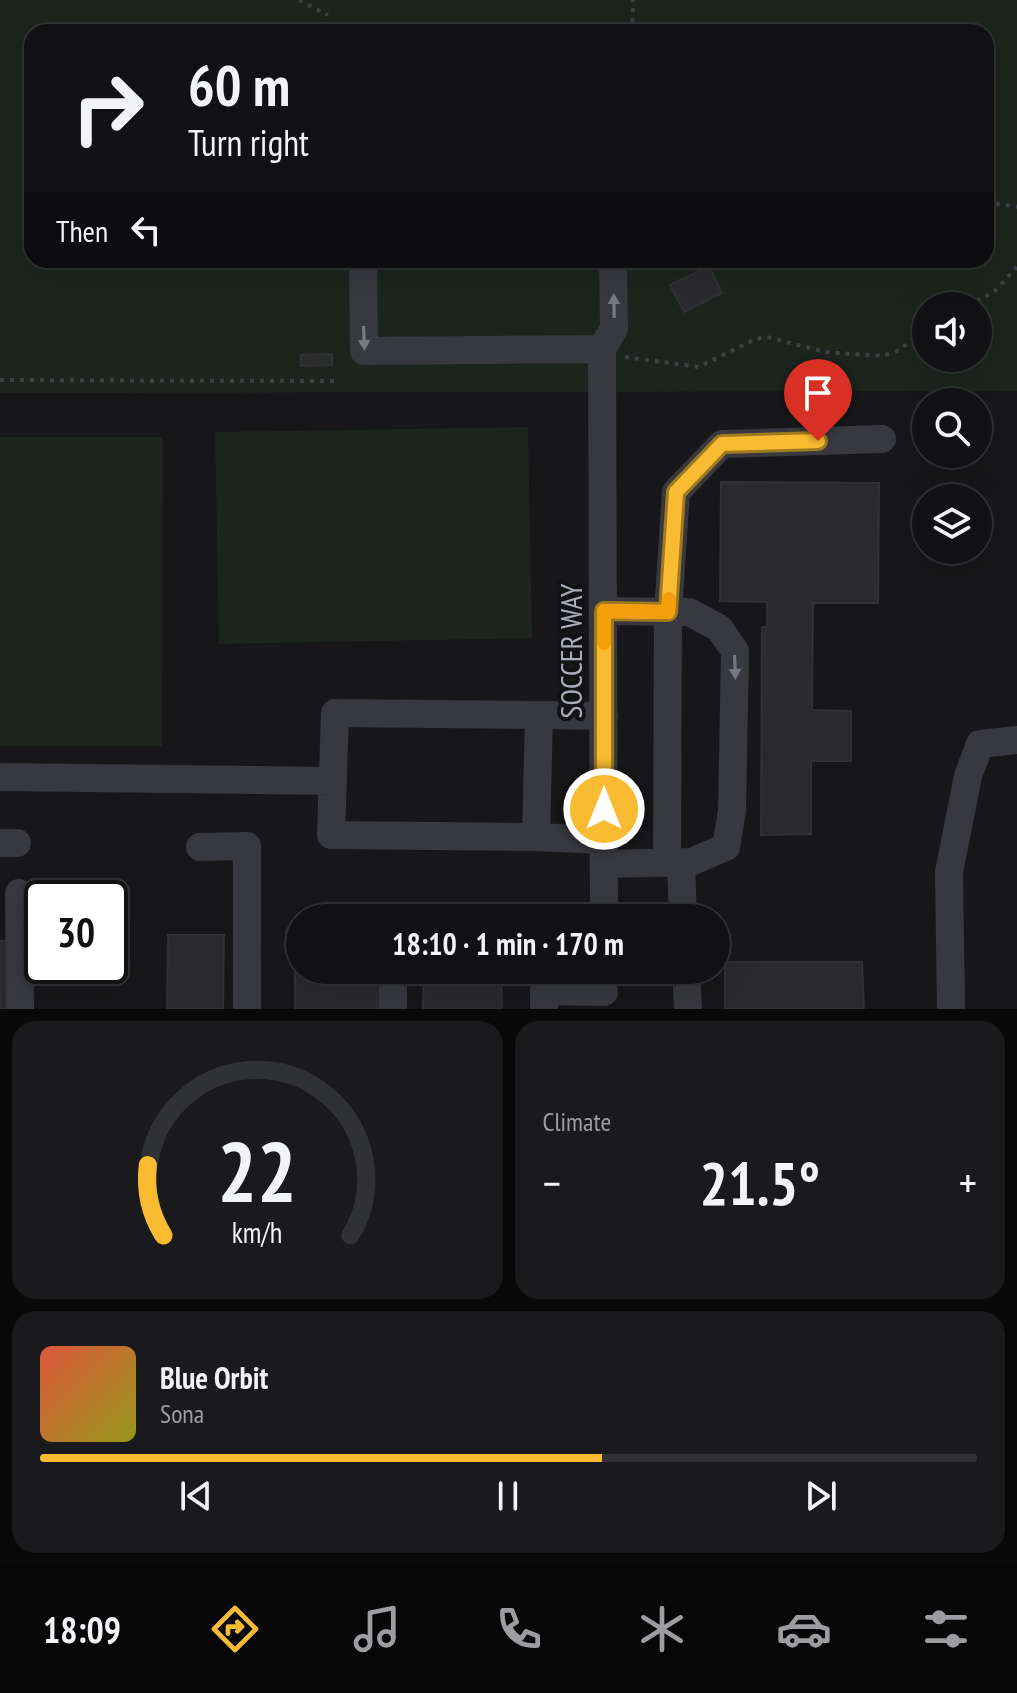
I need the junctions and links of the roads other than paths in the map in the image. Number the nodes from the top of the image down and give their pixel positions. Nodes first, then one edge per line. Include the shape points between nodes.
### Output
1 (363, 268) edge
2 (613, 268) edge
3 (614, 353) junction
4 (882, 439) dead end
5 (604, 611) junction
6 (668, 612) junction
7 (539, 715) junction
8 (604, 716) junction
9 (1017, 740) edge
10 (0, 777) edge
11 (333, 781) junction
12 (536, 837) junction
13 (200, 847) dead end
14 (604, 852) junction
15 (674, 862) junction
16 (19, 893) dead end
17 (604, 904) edge
18 (681, 904) edge
19 (393, 984) edge
20 (687, 984) edge
21 (604, 990) edge
22 (20, 1009) edge
23 (247, 1009) edge
24 (393, 1009) edge
25 (544, 1009) edge
26 (688, 1009) edge
27 (951, 1009) edge

1 -> 3 street via 364,351
3 -> 2 street, SOCCER WAY
3 - 5 street, SOCCER WAY via 603,384
4 - 6 street via 722,444 676,492
5 - 6 street
5 - 8 street, SOCCER WAY
6 - 15 street
6 -> 15 street via 689,612 719,628 735,651 732,811 726,847 691,862
7 - 8 street
7 - 11 street via 335,713
7 - 12 street
8 - 14 street, SOCCER WAY
9 - 27 street via 980,744 968,776 949,872
10 - 11 street
11 - 12 street via 331,835
12 - 14 street
13 - 23 street via 247,846
14 - 15 street
14 - 17 street, SOCCER WAY
15 - 18 street
16 - 22 street
19 - 24 street
20 - 26 street
21 - 25 street via 544,991

